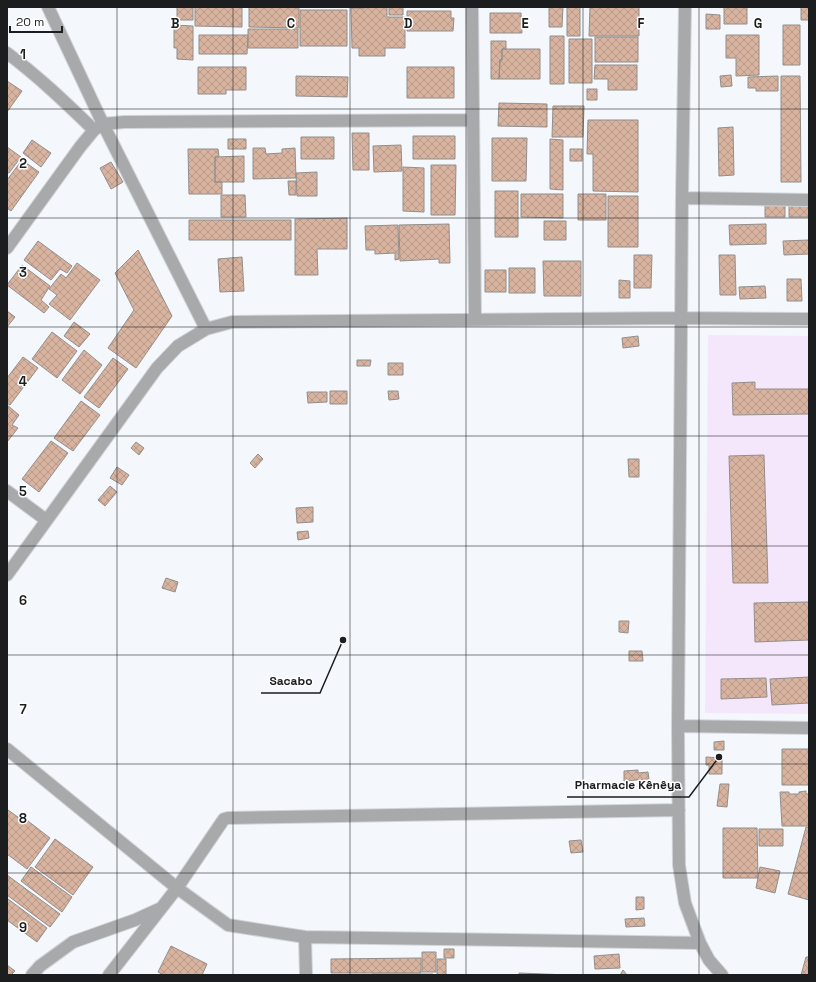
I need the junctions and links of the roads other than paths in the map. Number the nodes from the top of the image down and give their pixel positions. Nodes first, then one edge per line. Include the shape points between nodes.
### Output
1 (48, 7) edge
2 (472, 7) edge
3 (685, 7) edge
4 (7, 53) edge
5 (473, 120) junction
6 (99, 127) junction
7 (682, 198) junction
8 (809, 200) edge
9 (7, 248) edge
10 (681, 318) junction
11 (475, 319) junction
12 (809, 319) edge
13 (206, 329) junction
14 (7, 491) edge
15 (46, 520) junction
16 (7, 575) edge
17 (678, 726) junction
18 (809, 728) edge
19 (7, 749) edge
20 (679, 810) junction
21 (177, 888) junction
22 (161, 908) junction
23 (306, 937) junction
24 (700, 943) junction
25 (32, 975) edge
26 (109, 975) edge
27 (306, 975) edge
28 (722, 975) edge

1 - 6 street
2 - 5 street
3 - 7 street
4 - 6 street
5 - 6 street via 132,122
5 - 11 street
6 - 9 street via 80,147
6 - 13 street
7 - 8 street
7 - 10 street
10 - 11 street
10 - 12 street
10 - 17 street
11 - 13 street via 232,322
13 - 15 street via 178,346 157,368
14 - 15 street
15 - 16 street
17 - 18 street
17 - 20 street
19 - 21 street
20 - 21 street via 228,818 224,819
20 - 24 street via 679,865 686,903
21 - 22 street
21 - 23 street via 228,925
22 - 25 street via 73,942
22 - 26 street
23 - 24 street
23 - 27 street
24 - 28 street via 709,960

